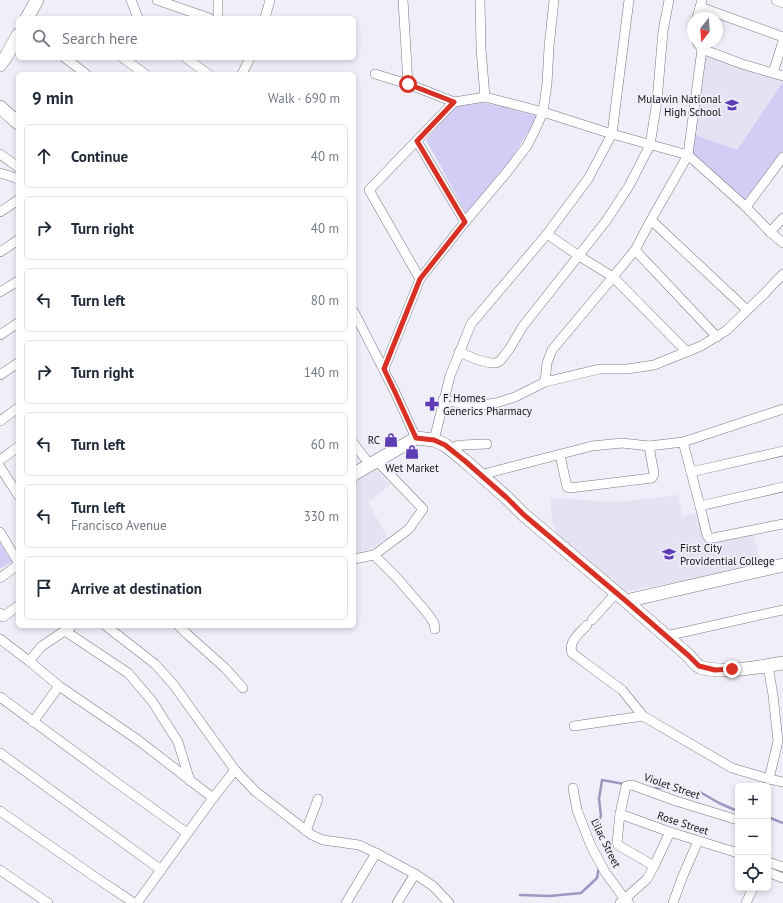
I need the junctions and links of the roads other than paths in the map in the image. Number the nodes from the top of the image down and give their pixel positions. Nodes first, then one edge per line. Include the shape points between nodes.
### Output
1 (36, 0) edge
2 (131, 0) edge
3 (157, 0) edge
4 (218, 0) edge
5 (270, 0) edge
6 (403, 0) edge
7 (480, 0) edge
8 (554, 0) edge
9 (629, 0) edge
10 (669, 0) edge
11 (776, 0) edge
12 (783, 2) edge
13 (701, 3) edge
14 (182, 4) edge
15 (28, 16) edge
16 (137, 16) edge
17 (205, 16) edge
18 (218, 16) edge
19 (266, 16) edge
20 (783, 37) edge
21 (16, 39) edge
22 (783, 41) edge
23 (700, 48) edge
24 (707, 48) edge
25 (68, 60) edge
26 (126, 60) edge
27 (189, 60) edge
28 (249, 60) edge
29 (0, 65) edge
30 (84, 72) edge
31 (142, 72) edge
32 (205, 72) edge
33 (243, 72) edge
34 (773, 73) junction
35 (375, 74) dead end
36 (783, 76) edge
37 (408, 84) junction
38 (485, 97) junction
39 (454, 102) junction
40 (0, 107) edge
41 (543, 112) junction
42 (16, 119) edge
43 (612, 134) junction
44 (417, 141) junction
45 (650, 145) junction
46 (0, 154) edge
47 (688, 155) junction
48 (783, 157) edge
49 (16, 166) edge
50 (0, 174) edge
51 (16, 178) edge
52 (16, 201) edge
53 (746, 207) junction
54 (0, 212) edge
55 (783, 218) edge
56 (650, 220) junction
57 (465, 222) junction
58 (770, 232) junction
59 (547, 234) junction
60 (16, 241) edge
61 (783, 243) edge
62 (635, 250) junction
63 (0, 252) edge
64 (578, 256) junction
65 (783, 274) edge
66 (614, 277) junction
67 (420, 279) junction
68 (16, 282) edge
69 (0, 292) edge
70 (747, 310) junction
71 (356, 316) edge
72 (16, 324) edge
73 (0, 335) edge
74 (717, 337) junction
75 (459, 352) junction
76 (687, 352) junction
77 (16, 364) edge
78 (384, 369) junction
79 (0, 375) edge
80 (544, 382) junction
81 (443, 400) junction
82 (16, 409) edge
83 (783, 409) edge
84 (0, 420) edge
85 (416, 438) junction
86 (434, 440) junction
87 (683, 442) junction
88 (487, 444) dead end
89 (356, 446) edge
90 (649, 446) junction
91 (16, 448) edge
92 (451, 450) junction
93 (783, 451) edge
94 (560, 455) junction
95 (0, 460) edge
96 (374, 463) junction
97 (0, 467) edge
98 (691, 472) junction
99 (356, 473) edge
100 (480, 475) junction
101 (783, 487) edge
102 (16, 492) edge
103 (700, 506) junction
104 (783, 524) edge
105 (0, 532) edge
106 (374, 555) junction
107 (356, 559) edge
108 (16, 560) edge
109 (783, 565) edge
110 (16, 566) edge
111 (0, 578) edge
112 (621, 597) junction
113 (16, 607) edge
114 (783, 610) edge
115 (0, 613) edge
116 (69, 628) edge
117 (109, 628) edge
118 (181, 628) edge
119 (435, 629) dead end
120 (666, 636) junction
121 (0, 639) edge
122 (29, 661) junction
123 (783, 663) edge
124 (768, 666) junction
125 (59, 686) junction
126 (243, 688) dead end
127 (0, 697) edge
128 (643, 716) junction
129 (33, 722) junction
130 (574, 726) dead end
131 (0, 753) edge
132 (235, 770) junction
133 (769, 779) junction
134 (190, 781) junction
135 (783, 782) edge
136 (572, 788) dead end
137 (213, 798) junction
138 (318, 799) dead end
139 (0, 811) edge
140 (620, 814) junction
141 (735, 819) edge
142 (306, 831) junction
143 (670, 832) junction
144 (187, 833) junction
145 (698, 841) junction
146 (735, 852) edge
147 (376, 853) junction
148 (771, 863) edge
149 (654, 866) junction
150 (783, 867) edge
151 (0, 870) edge
152 (161, 870) junction
153 (771, 873) edge
154 (415, 874) junction
155 (783, 878) edge
156 (752, 891) edge
157 (447, 902) edge
158 (624, 902) edge
159 (48, 903) edge
160 (135, 903) edge
161 (346, 903) edge
162 (397, 903) edge
163 (673, 903) edge
164 (746, 903) edge

1 - 15 street
2 - 16 street
3 - 14 street
4 - 18 street
5 - 19 street
6 - 37 street
7 - 38 street
8 - 41 street
9 - 43 street
10 - 45 street
11 - 12 street
13 - 20 street
14 - 17 street
21 - 29 street
22 - 34 street
23 - 47 street
24 - 34 street via 742,64
25 - 30 street
26 - 31 street
27 - 32 street
28 - 33 street
34 - 36 street
35 - 37 street
37 - 39 street
38 - 39 street
38 - 41 street
39 - 44 street
40 - 42 street
41 - 43 street
41 - 57 street via 527,146
43 - 45 street
43 - 59 street via 588,179
44 - 57 street
44 - 67 street via 369,190
45 - 47 street
45 - 64 street via 629,186 606,221
46 - 49 street
47 - 53 street
47 - 56 street
48 - 53 street
50 - 51 street
52 - 54 street
53 - 58 street
55 - 58 street
56 - 62 street
56 - 70 street
57 - 67 street
58 - 61 street
59 - 64 street
59 - 75 street via 471,324
60 - 63 street
62 - 66 street
62 - 74 street
64 - 66 street
64 - 75 street via 523,326 500,361 491,363
65 - 70 street
66 - 76 street
66 - 80 street via 552,350 546,363
67 - 78 street
68 - 69 street
70 - 74 street
71 - 78 street
72 - 73 street
74 - 76 street
75 - 81 street
76 - 80 street via 654,364 627,369 599,369
77 - 79 street
78 - 85 street
80 - 81 street via 515,397 496,403 475,406
81 - 86 street
82 - 84 street
83 - 87 street
85 - 86 street
85 - 96 street
86 - 92 street
87 - 90 street
87 - 98 street
88 - 92 street via 462,445
89 - 96 street
90 - 94 street via 622,443 592,446
90 - 94 street via 654,474 652,478 570,488 567,487
91 - 95 street
92 - 100 street
93 - 98 street
94 - 100 street
96 - 99 street
96 - 106 street via 423,508 409,530
97 - 102 street
98 - 103 street
100 - 112 street
101 - 103 street
103 - 104 street via 709,538
105 - 108 street
106 - 107 street
106 - 119 street via 428,614
109 - 112 street
110 - 111 street
112 - 120 street
112 - 128 street via 589,622 572,642 571,650 622,690
113 - 115 street via 3,617
114 - 120 street
116 - 122 street via 42,646
116 - 134 street via 128,673 152,701 178,742
117 - 132 street via 155,664 174,684
118 - 126 street
120 - 124 street via 699,666 715,670
121 - 122 street
122 - 125 street
123 - 124 street
124 - 133 street via 778,741
125 - 129 street
125 - 134 street via 138,740
127 - 129 street
128 - 130 street
128 - 133 street via 732,768
129 - 144 street
131 - 152 street
132 - 137 street
132 - 142 street via 255,791
133 - 135 street
134 - 137 street
136 - 158 street, Lilac Street via 591,846
137 - 144 street
138 - 142 street
139 - 160 street
140 - 141 street, Violet Street via 625,787 632,785
140 - 143 street, Rose Street
140 - 149 street via 618,845
142 - 147 street via 323,840 359,845
143 - 145 street, Rose Street
143 - 149 street
144 - 152 street
145 - 146 street, Rose Street
145 - 163 street
147 - 154 street
147 - 161 street
148 - 150 street
149 - 158 street via 647,879
151 - 159 street
152 - 160 street
153 - 155 street
154 - 157 street via 433,886
154 - 162 street
156 - 164 street

